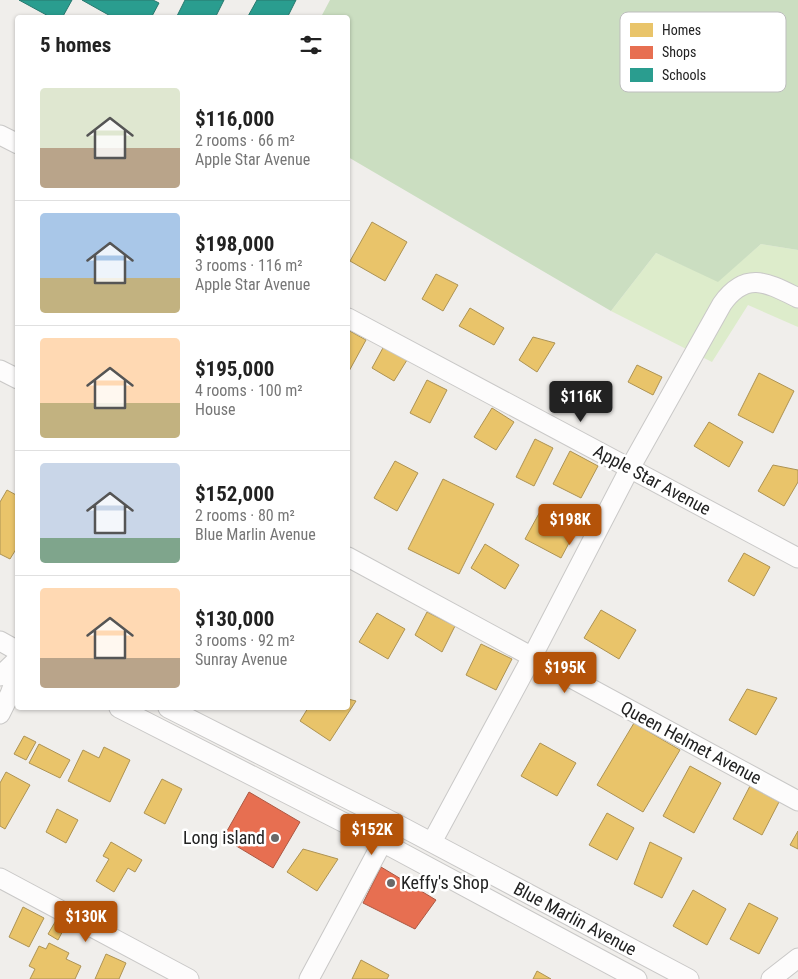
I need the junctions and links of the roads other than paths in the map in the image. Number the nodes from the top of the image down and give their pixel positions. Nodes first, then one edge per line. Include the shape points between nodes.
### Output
1 (0, 135) edge
2 (15, 142) edge
3 (798, 298) edge
4 (350, 319) edge
5 (0, 370) edge
6 (15, 378) edge
7 (630, 468) junction
8 (350, 558) edge
9 (798, 558) edge
10 (12, 646) edge
11 (532, 657) junction
12 (0, 676) edge
13 (15, 680) edge
14 (123, 710) edge
15 (172, 710) edge
16 (0, 714) edge
17 (798, 801) edge
18 (393, 822) junction
19 (382, 842) junction
20 (432, 842) junction
21 (0, 878) edge
22 (798, 958) edge
23 (189, 979) edge
24 (308, 979) edge
25 (637, 979) edge
26 (689, 979) edge
27 (771, 979) edge

1 - 2 street
3 - 7 street via 764,283 744,285 728,296
4 - 7 street, Apple Star Avenue
5 - 6 street
7 - 9 street, Apple Star Avenue
7 - 11 street
8 - 11 street, Queen Helmet Avenue
10 - 12 street
11 - 17 street, Queen Helmet Avenue
11 - 20 street
13 - 16 street
14 - 19 street, Blue Marlin Avenue
15 - 18 street, Blue Marlin Avenue
18 - 19 street
18 - 20 street, Blue Marlin Avenue
19 - 24 street
19 - 25 street, Blue Marlin Avenue
20 - 26 street, Blue Marlin Avenue
21 - 23 street
22 - 27 street

